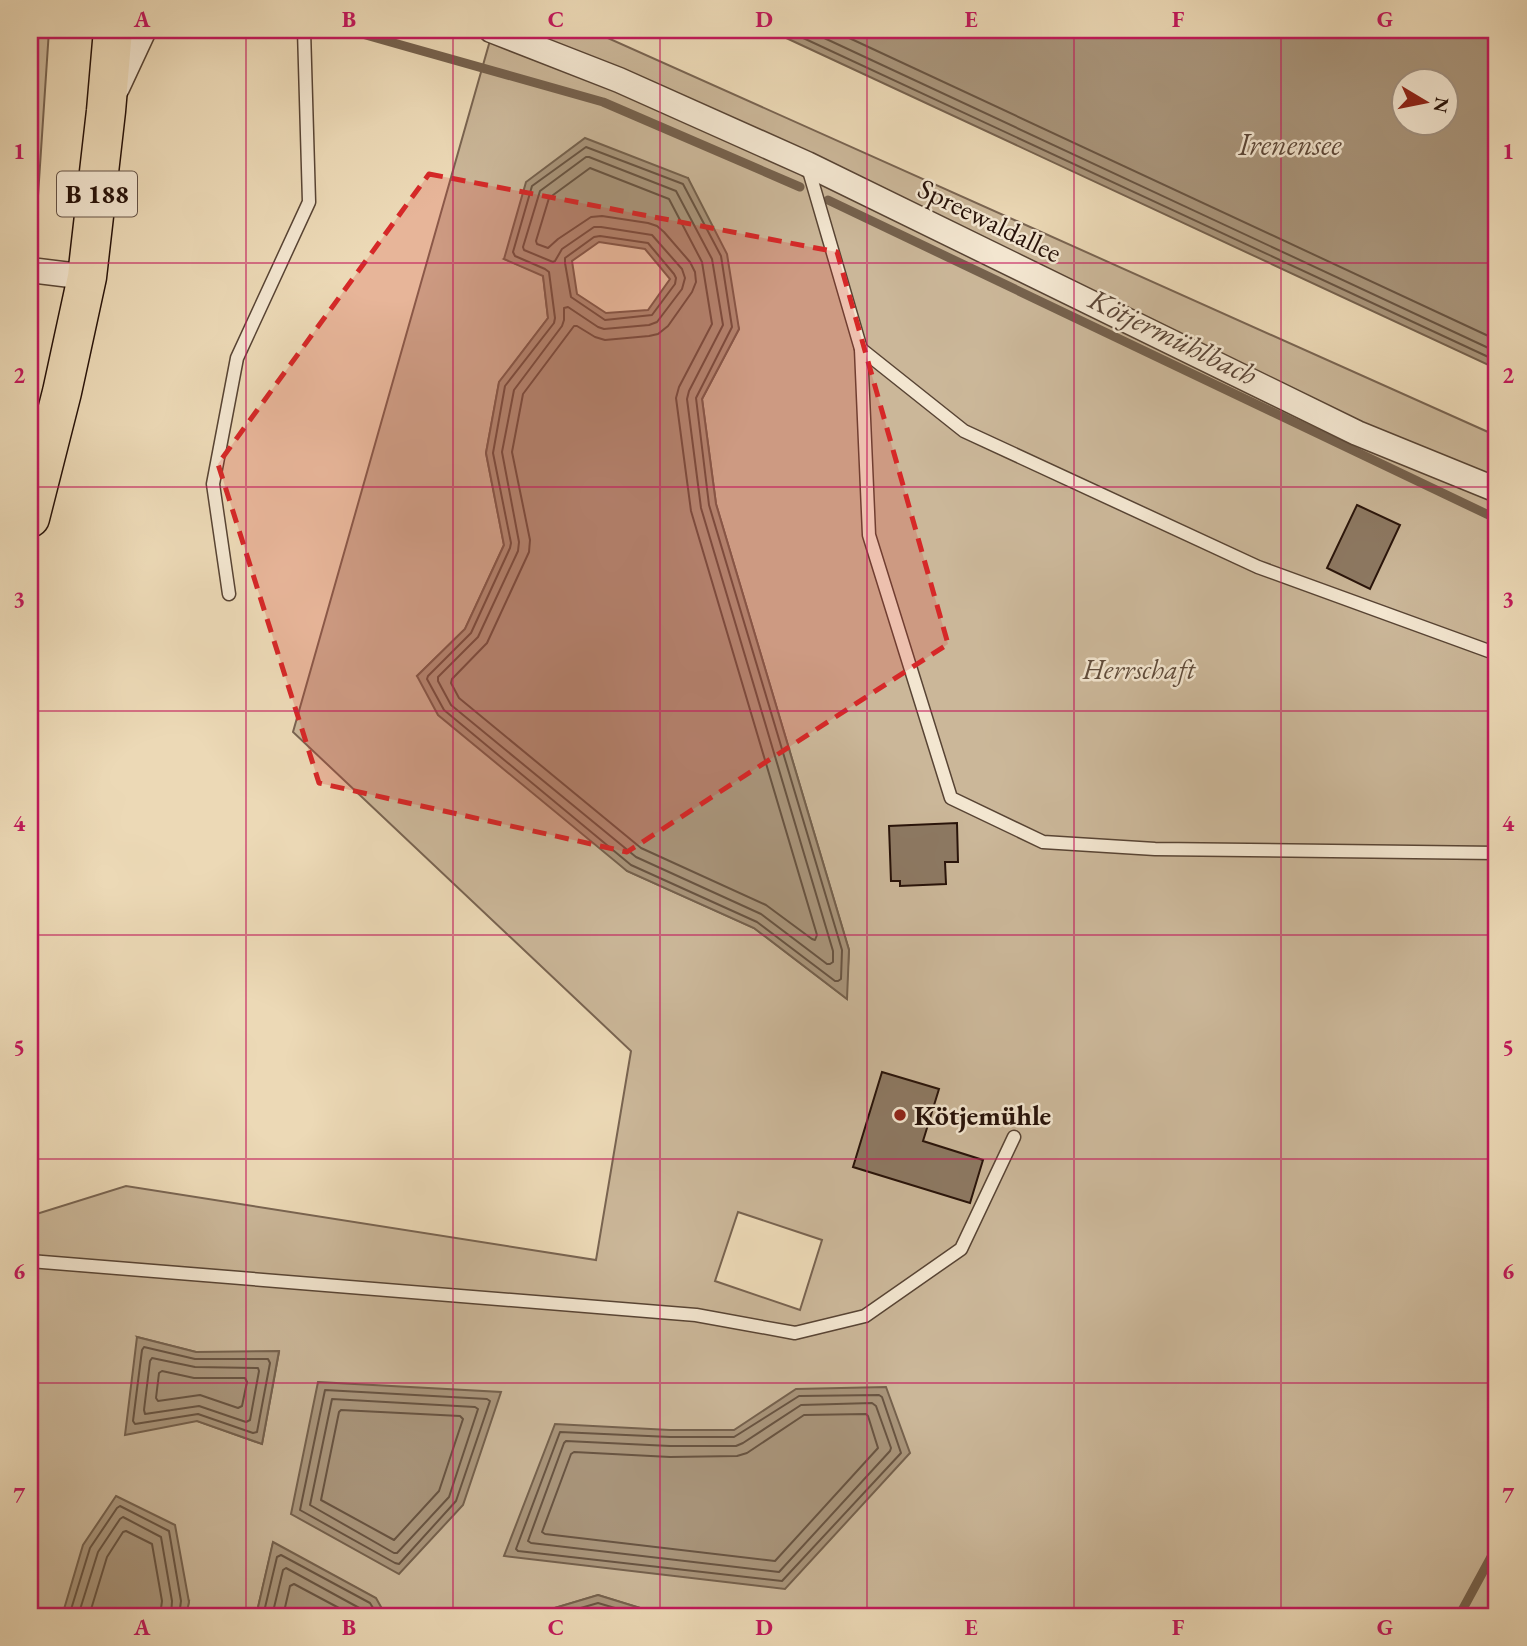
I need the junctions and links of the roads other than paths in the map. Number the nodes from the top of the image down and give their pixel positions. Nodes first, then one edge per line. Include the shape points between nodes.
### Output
1 (113, 30) edge
2 (144, 30) edge
3 (304, 30) edge
4 (491, 30) edge
5 (106, 111) junction
6 (807, 164) junction
7 (30, 270) edge
8 (87, 276) junction
9 (861, 349) junction
10 (1497, 490) edge
11 (30, 517) edge
12 (229, 594) dead end
13 (1497, 654) edge
14 (1497, 852) edge
15 (1014, 1137) dead end
16 (30, 1261) edge

1 - 5 main road, B 188
2 - 5 street
3 - 12 lane via 309,202 237,358 213,484
4 - 6 street, Spreewaldallee via 619,80
5 - 8 main road, B 188
6 - 9 lane
6 - 10 street, Spreewaldallee via 1357,433
7 - 8 street
8 - 11 main road, B 188
9 - 13 lane via 964,431 1258,567
9 - 14 lane via 869,535 951,798 1043,842 1155,849
15 - 16 lane via 961,1249 865,1316 795,1333 696,1315

